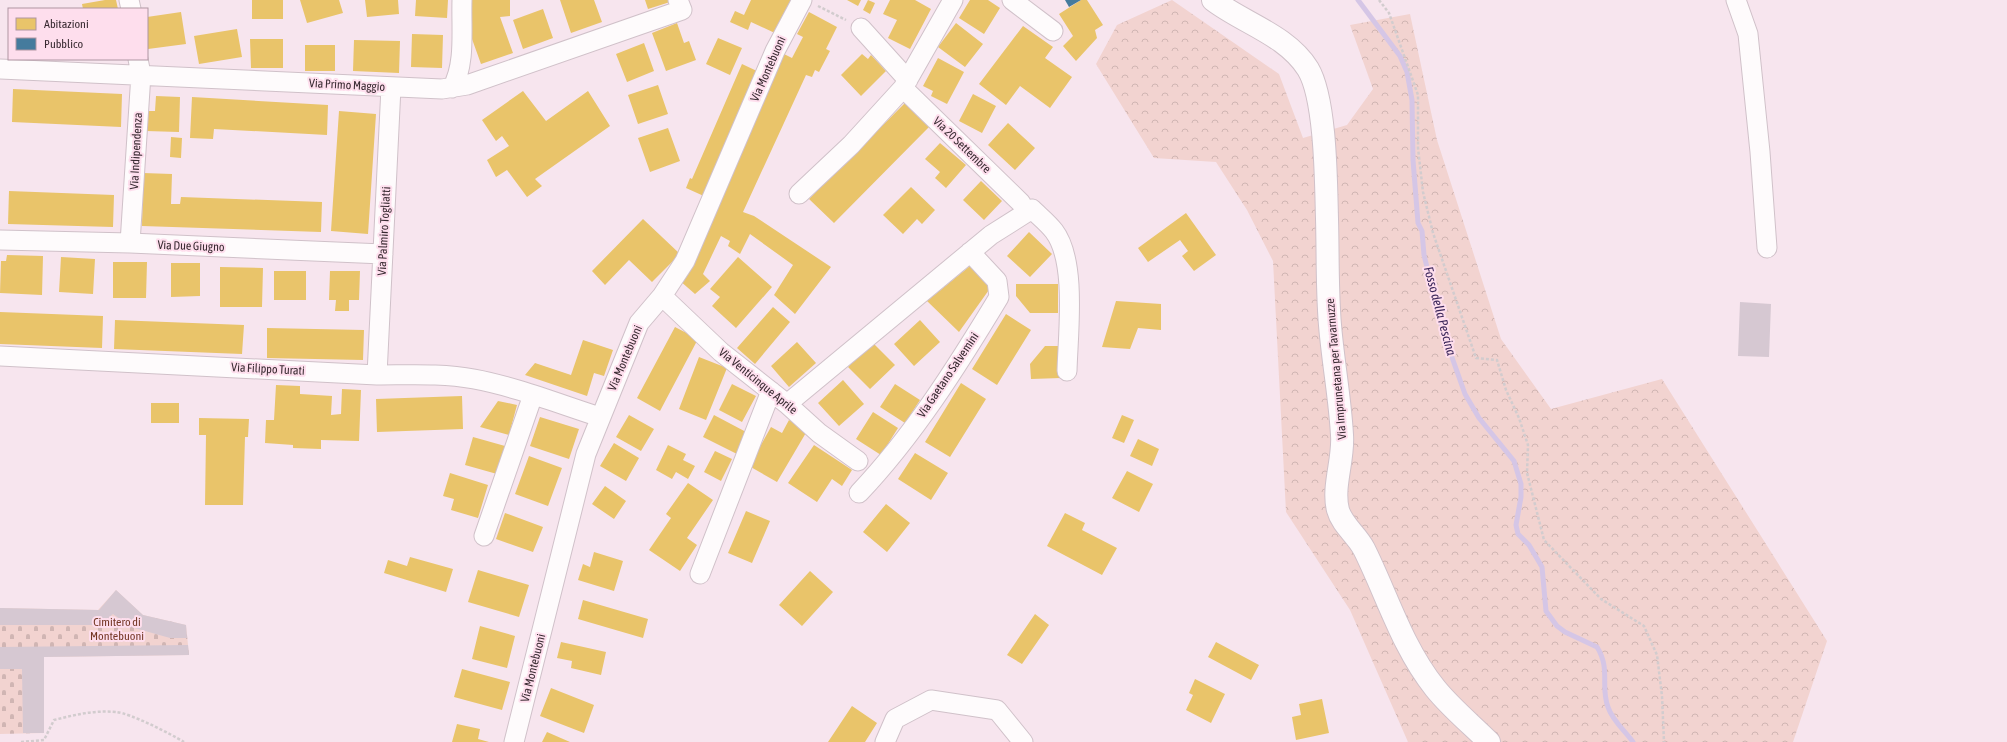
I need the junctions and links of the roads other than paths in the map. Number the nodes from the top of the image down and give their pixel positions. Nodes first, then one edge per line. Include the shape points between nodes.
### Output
1 (462, 0) edge
2 (953, 0) edge
3 (1012, 0) edge
4 (1213, 0) edge
5 (1736, 0) edge
6 (808, 2) edge
7 (680, 5) edge
8 (861, 28) road end
9 (1053, 31) dead end
10 (139, 67) edge
11 (0, 69) edge
12 (906, 84) junction
13 (391, 87) junction
14 (452, 88) junction
15 (799, 194) dead end
16 (1021, 203) dead end
17 (0, 240) edge
18 (130, 243) junction
19 (1767, 248) dead end
20 (970, 252) junction
21 (383, 254) junction
22 (662, 296) junction
23 (0, 356) edge
24 (1067, 371) dead end
25 (377, 374) junction
26 (771, 391) junction
27 (533, 395) junction
28 (787, 404) junction
29 (600, 417) junction
30 (858, 461) dead end
31 (859, 493) dead end
32 (484, 536) dead end
33 (700, 574) dead end
34 (514, 742) edge
35 (885, 742) edge
36 (1022, 742) edge
37 (1489, 742) edge

1 - 14 street via 460,58
2 - 12 street
3 - 9 street
4 - 37 main road, Via Imprunetana per Tavarnuzze via 1286,44 1300,57 1309,71 1317,95 1323,136 1330,324 1342,436 1337,508 1341,519 1363,547 1402,633 1429,680 1455,711
5 - 19 street via 1748,34
6 - 22 street, Via Montebuoni via 776,51 685,261
7 - 14 street, Via Primo Maggio
8 - 12 street, Via 20 Settembre
10 - 11 street, Via Primo Maggio
10 - 13 street, Via Primo Maggio
10 - 18 street, Via Indipendenza
12 - 15 street via 851,145
12 - 16 street, Via 20 Settembre
13 - 14 street, Via Primo Maggio
13 - 21 street, Via Palmiro Togliatti
17 - 18 street, Via Due Giugno
18 - 21 street, Via Due Giugno
20 - 24 street via 991,235 1032,209 1055,231 1067,258
20 - 28 street
20 - 31 street, Via Gaetano Salvemini via 997,281 999,297 943,385 886,465
21 - 25 street, Via Palmiro Togliatti
22 - 26 street, Via Venticinque Aprile via 721,352
22 - 29 street, Via Montebuoni via 639,323
23 - 25 street, Via Filippo Turati
25 - 27 street, Via Filippo Turati via 473,379
26 - 28 street, Via Venticinque Aprile
26 - 33 street
27 - 29 street, Via Filippo Turati
27 - 32 street
28 - 30 street, Via Venticinque Aprile via 819,433
29 - 34 street, Via Montebuoni via 586,454
35 - 36 street via 895,719 931,700 997,710

